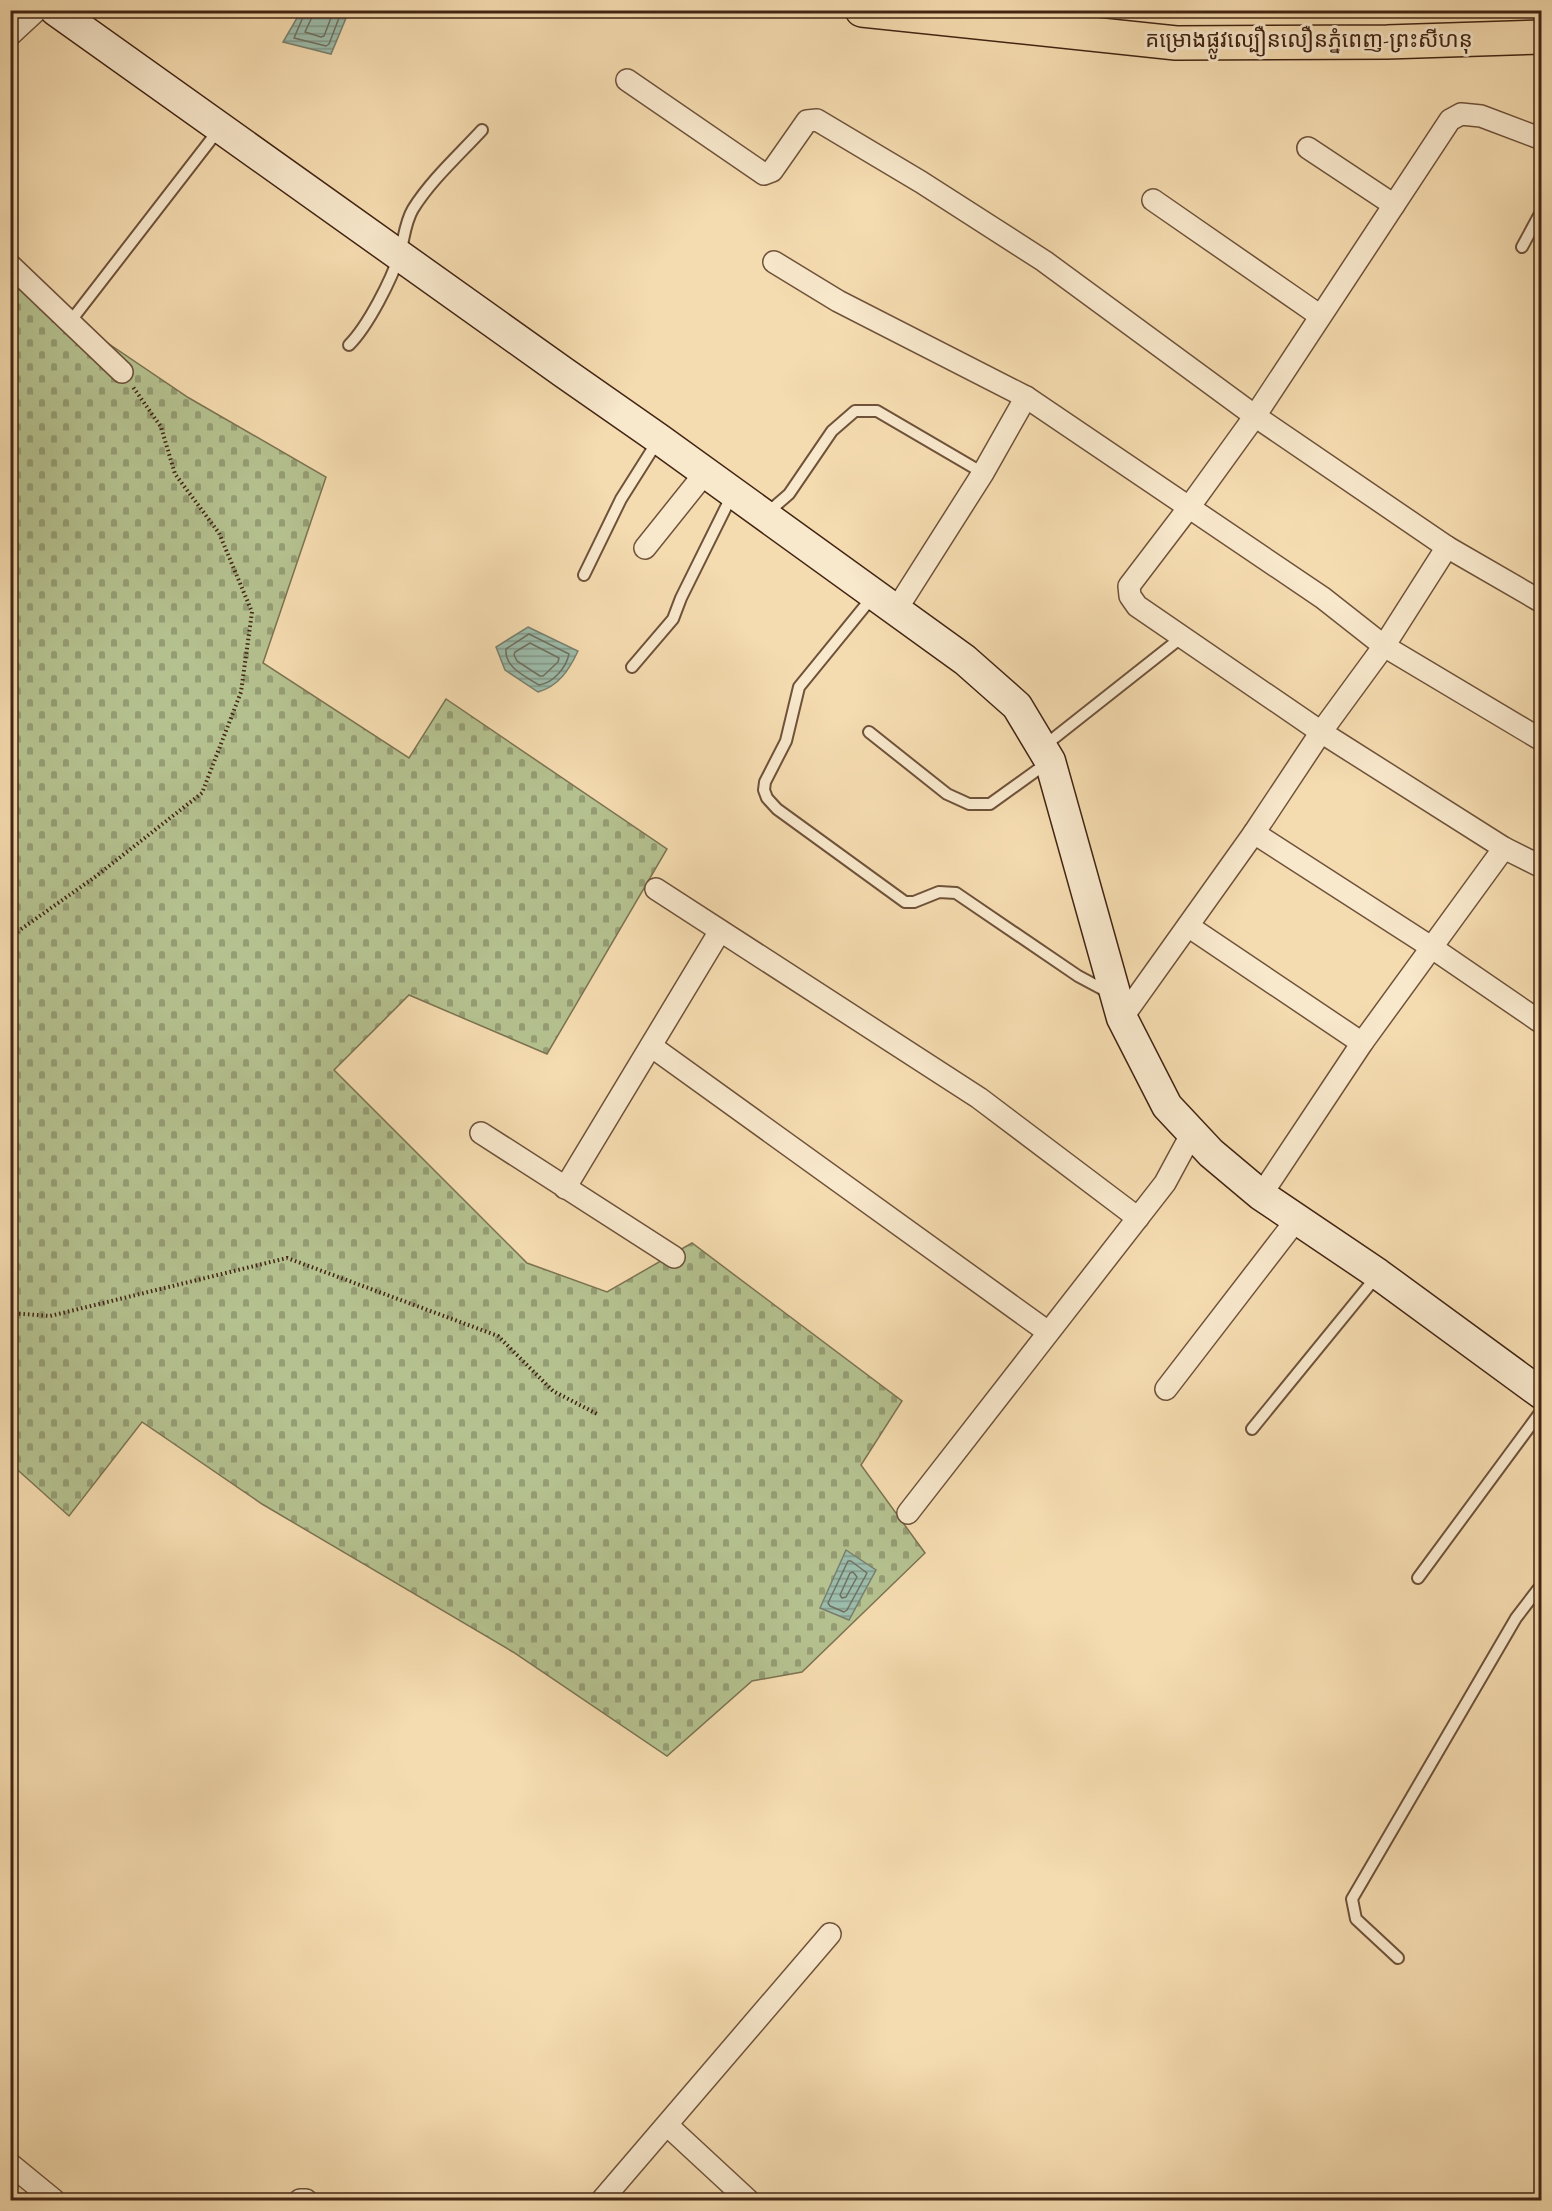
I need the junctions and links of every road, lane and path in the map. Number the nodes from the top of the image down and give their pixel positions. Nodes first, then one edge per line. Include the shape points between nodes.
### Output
1 (37, 10) edge
2 (55, 10) edge
3 (862, 10) edge
4 (10, 35) edge
5 (1542, 38) edge
6 (627, 80) dead end
7 (220, 128) junction
8 (482, 130) dead end
9 (1542, 139) edge
10 (1308, 148) dead end
11 (1153, 200) dead end
12 (1394, 205) junction
13 (1542, 210) edge
14 (1522, 247) dead end
15 (399, 256) junction
16 (774, 262) dead end
17 (10, 265) edge
18 (1319, 315) junction
19 (70, 322) junction
20 (349, 345) dead end
21 (122, 372) joint
22 (1026, 397) junction
23 (1255, 416) junction
24 (659, 439) junction
25 (705, 473) junction
26 (983, 473) junction
27 (733, 494) junction
28 (1190, 506) junction
29 (764, 516) junction
30 (645, 548) dead end
31 (1447, 548) junction
32 (584, 575) dead end
33 (885, 602) junction
34 (1542, 602) edge
35 (1182, 637) junction
36 (1384, 646) junction
37 (632, 667) dead end
38 (869, 732) dead end
39 (1321, 732) junction
40 (1540, 739) dead end
41 (1046, 754) junction
42 (1254, 833) junction
43 (1504, 848) junction
44 (1542, 867) edge
45 (656, 889) dead end
46 (1188, 926) junction
47 (720, 931) junction
48 (10, 937) edge
49 (1431, 947) junction
50 (1119, 1007) junction
51 (1542, 1023) edge
52 (1362, 1043) junction
53 (651, 1046) junction
54 (481, 1133) dead end
55 (1192, 1133) junction
56 (565, 1188) junction
57 (1261, 1195) junction
58 (1138, 1218) junction
59 (1297, 1219) junction
60 (674, 1257) dead end
61 (1378, 1274) junction
62 (10, 1313) edge
63 (1048, 1332) junction
64 (1166, 1389) dead end
65 (1542, 1394) edge
66 (1542, 1410) edge
67 (599, 1415) dead end
68 (1252, 1429) dead end
69 (908, 1513) dead end
70 (1418, 1578) dead end
71 (1542, 1584) edge
72 (830, 1934) dead end
73 (1398, 1958) dead end
74 (667, 2125) junction
75 (10, 2164) edge
76 (54, 2200) edge
77 (300, 2200) edge
78 (306, 2200) edge
79 (602, 2200) edge
80 (748, 2200) edge

1 - 4 street
2 - 7 street
3 - 5 highway, គម្រោងផ្លូវល្បឿនលឿនភ្នំពេញ-ព្រះសីហនុ via 1176,43
6 - 23 street via 764,174 772,171 807,121 815,119 1044,261
7 - 15 street
7 - 19 lane
8 - 15 lane via 412,211
9 - 12 street via 1481,116 1461,114 1450,120
10 - 12 street
11 - 18 street
12 - 18 street
13 - 14 lane
15 - 20 lane via 376,306
15 - 24 street
16 - 22 street via 838,301
17 - 19 street
18 - 23 street
19 - 21 street
21 - 48 path via 161,427 175,474 219,533 252,612 241,692 202,793
22 - 26 street
22 - 28 street
23 - 28 street
23 - 31 street
24 - 25 street
24 - 32 lane via 621,499
25 - 27 street
25 - 30 street
26 - 29 lane via 877,411 855,411 832,431 789,494
26 - 33 street
27 - 29 street
27 - 37 lane via 673,619
28 - 35 street via 1129,586 1137,606
28 - 36 street via 1323,598
29 - 33 street
31 - 34 street
31 - 36 street
33 - 41 street via 966,660 1017,706
33 - 50 lane via 799,687 786,741 765,782 767,798 905,902 939,892 956,893
35 - 39 street
35 - 41 lane
36 - 39 street
36 - 40 street
38 - 41 lane via 947,794 969,804 990,804
39 - 42 street
39 - 43 street
41 - 50 street
42 - 46 street
42 - 49 street
43 - 44 street
43 - 49 street
45 - 47 street
46 - 50 street
46 - 52 street
47 - 53 street
47 - 58 street via 979,1098
49 - 51 street
49 - 52 street
50 - 55 street via 1167,1106
52 - 57 street
53 - 56 street
53 - 63 street
54 - 56 street
55 - 57 street
55 - 58 street via 1165,1183
56 - 60 street
57 - 59 street
58 - 63 street
59 - 61 street
59 - 64 street
61 - 65 street
61 - 68 lane
62 - 67 path via 50,1316 287,1258 498,1336 553,1391
63 - 69 street
66 - 70 lane
71 - 73 lane via 1516,1618 1352,1899 1356,1919
72 - 74 street
74 - 79 street
74 - 80 street
75 - 76 street
77 - 78 street

